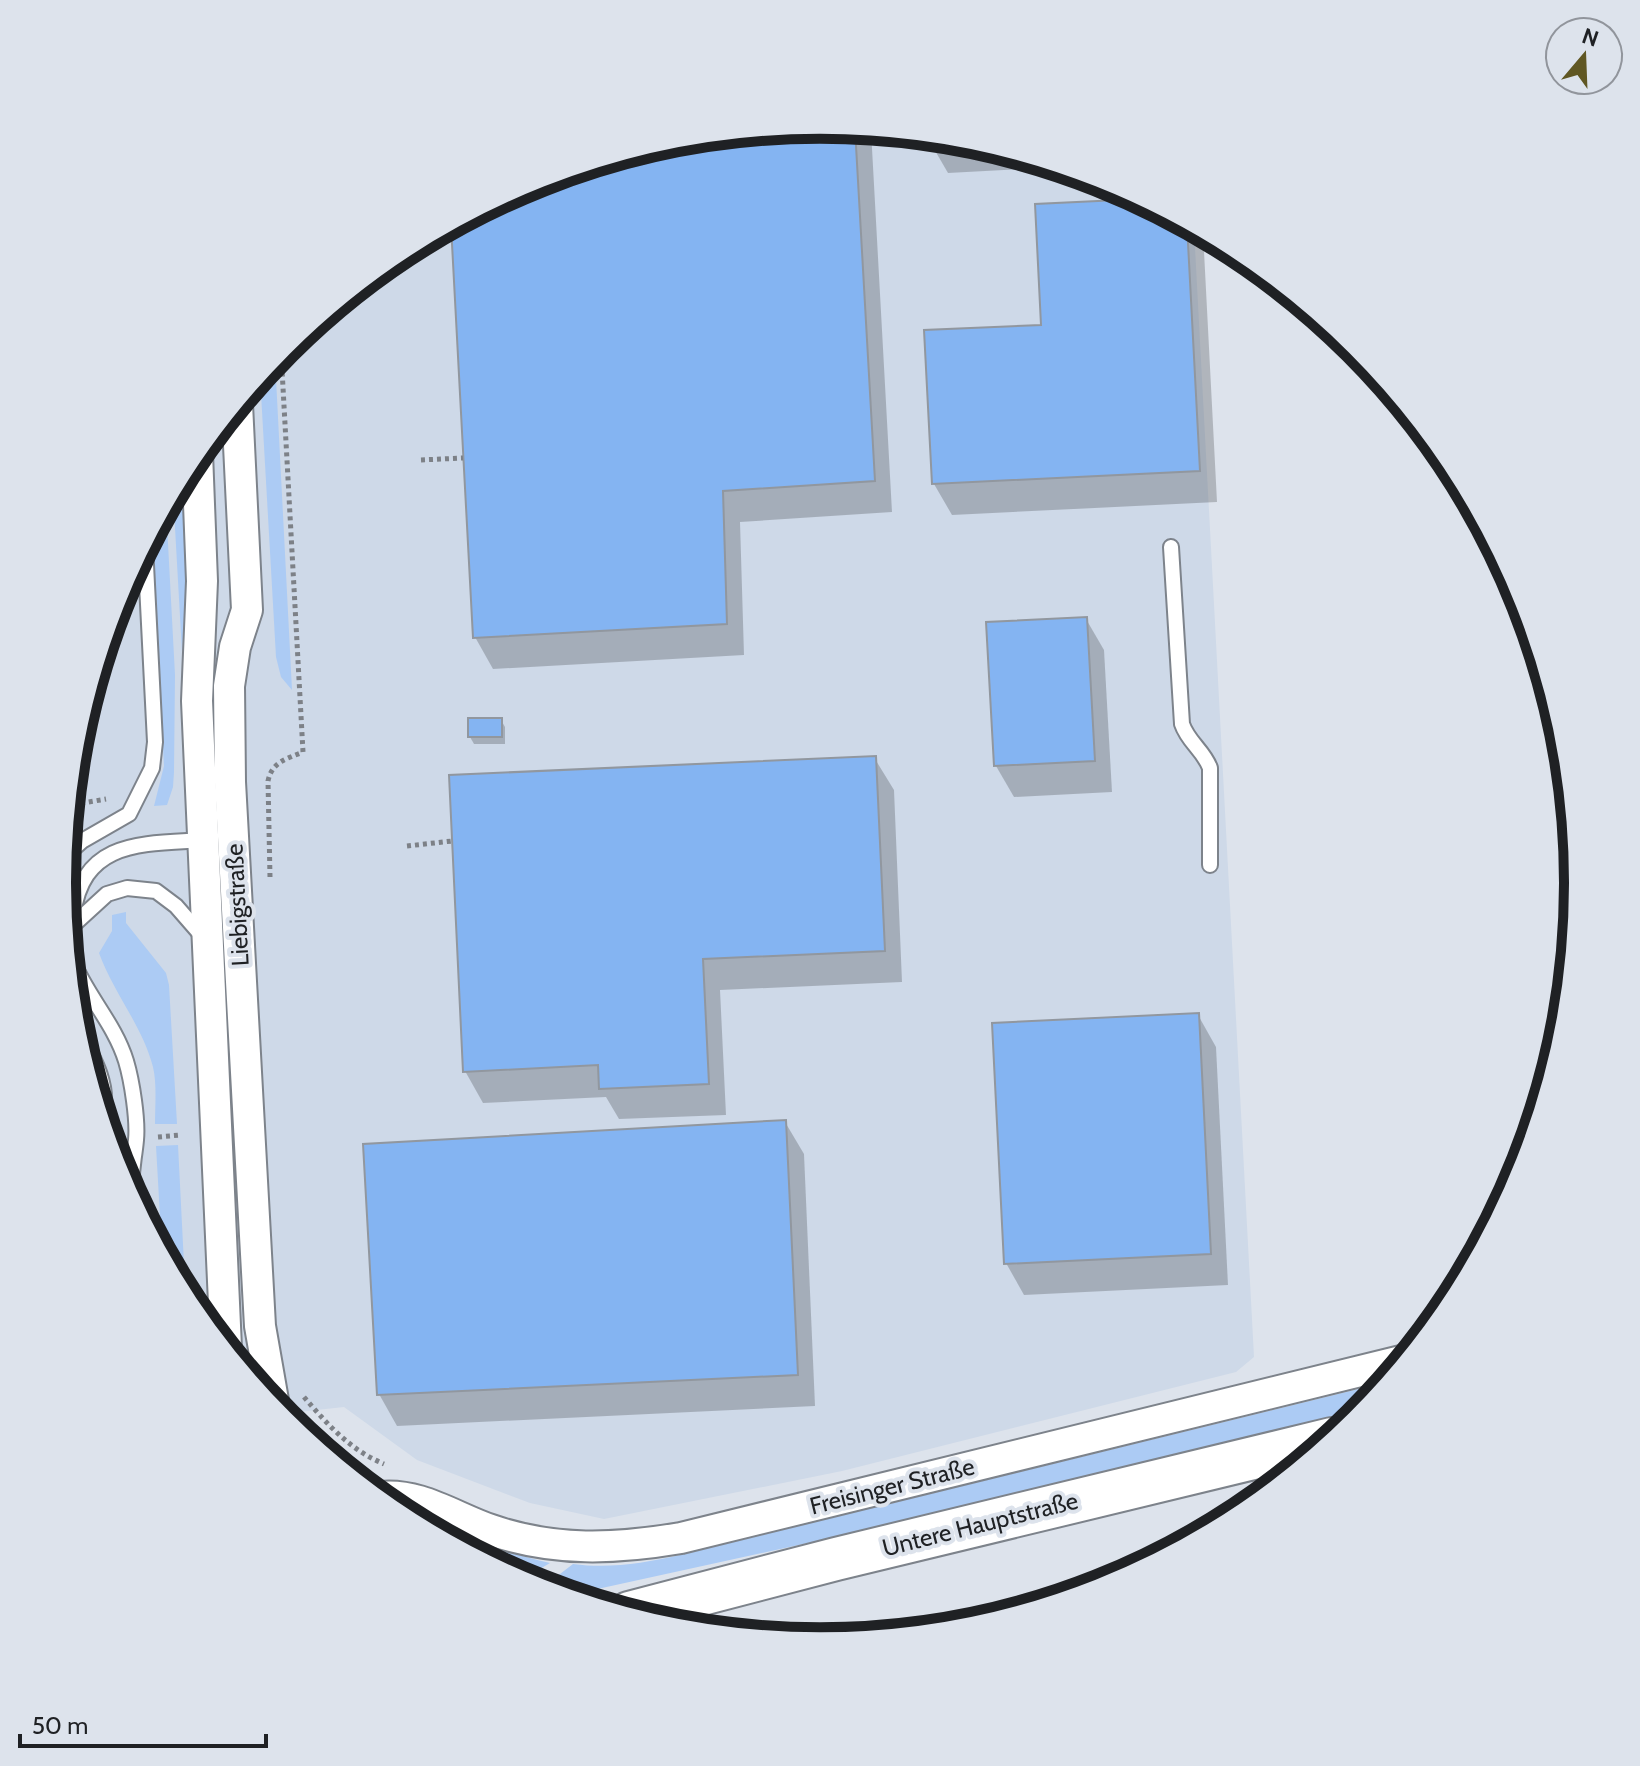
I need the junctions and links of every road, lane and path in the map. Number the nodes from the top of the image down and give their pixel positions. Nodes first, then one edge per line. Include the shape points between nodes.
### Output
1 (282, 370) edge
2 (238, 420) edge
3 (463, 458) dead end
4 (421, 460) dead end
5 (198, 475) edge
6 (1171, 547) dead end
7 (146, 569) edge
8 (233, 839) junction
9 (202, 840) junction
10 (452, 841) dead end
11 (78, 845) edge
12 (407, 846) dead end
13 (1210, 865) dead end
14 (270, 880) dead end
15 (77, 896) edge
16 (78, 921) edge
17 (207, 942) junction
18 (82, 976) edge
19 (129, 1159) edge
20 (225, 1329) edge
21 (1387, 1364) edge
22 (287, 1399) edge
23 (1307, 1445) edge
24 (400, 1497) edge
25 (425, 1503) junction
26 (651, 1607) edge

1 - 14 path via 303,752 270,770
2 - 8 street, Liebigstraße via 247,610 229,686
3 - 4 path
5 - 9 street, Liebigstraße
6 - 13 lane via 1182,724 1210,768
7 - 11 lane via 152,768 129,814
8 - 9 lane
8 - 22 street, Liebigstraße via 260,1326
9 - 15 lane via 124,848 100,859 83,877
9 - 17 street, Liebigstraße
10 - 12 path
16 - 17 lane via 107,894 127,888 156,891
17 - 20 street, Liebigstraße
18 - 19 lane via 126,1061 136,1140
21 - 25 street, Freisinger Straße via 628,1547 534,1542
22 - 25 path via 325,1421 371,1459 396,1470
23 - 26 main road, Untere Hauptstraße
24 - 25 street, Freisinger Straße

